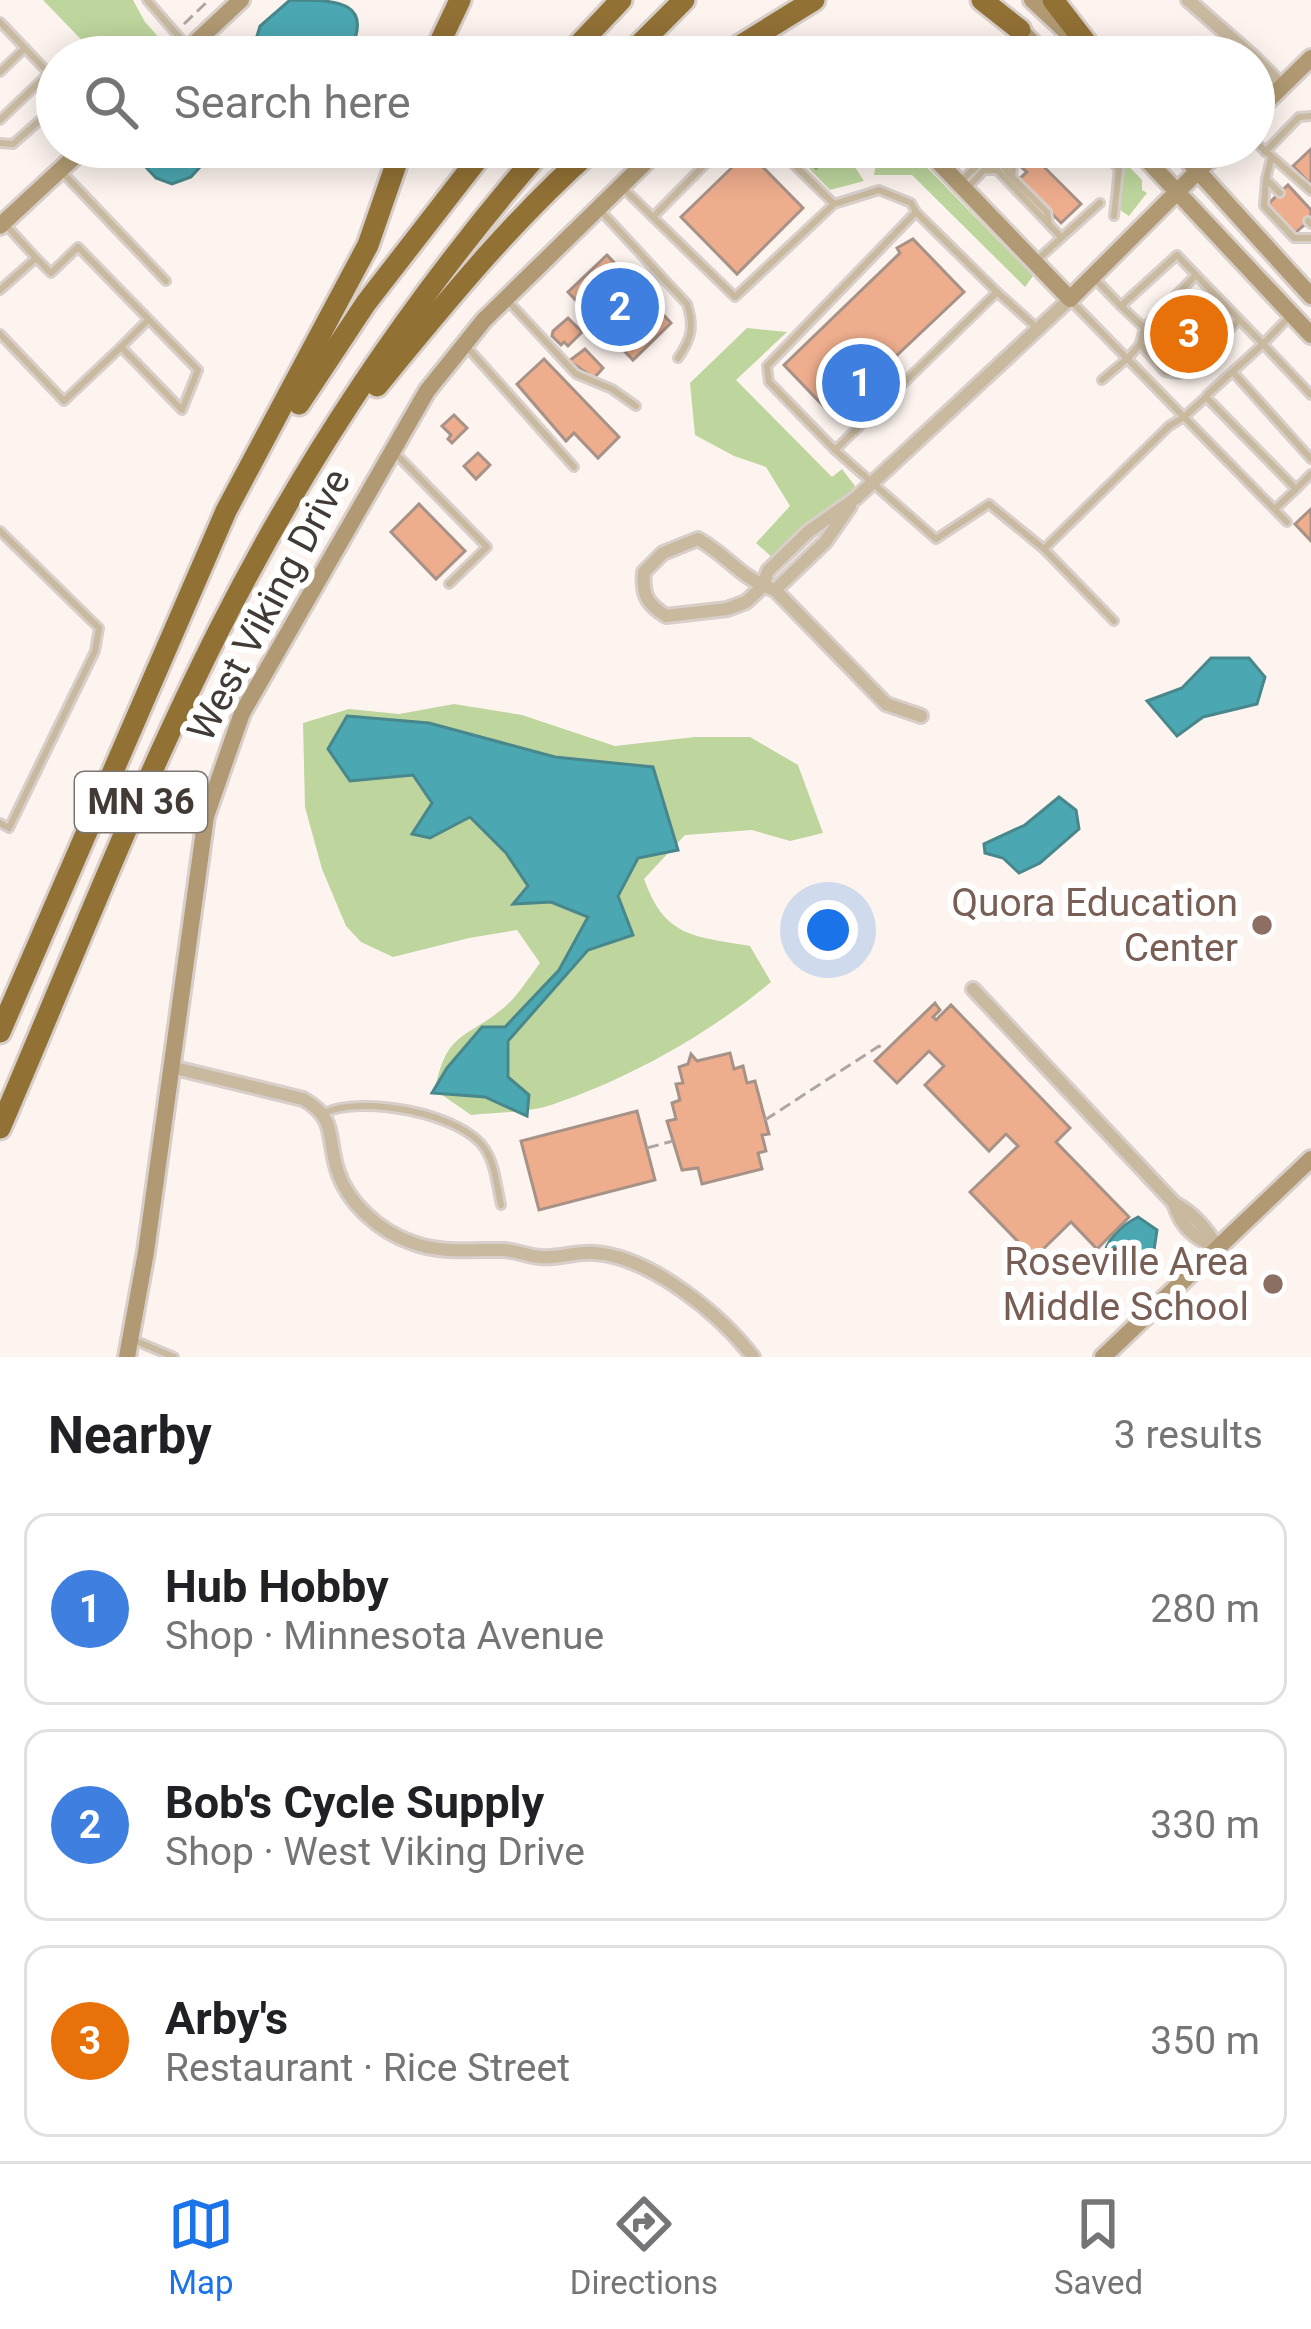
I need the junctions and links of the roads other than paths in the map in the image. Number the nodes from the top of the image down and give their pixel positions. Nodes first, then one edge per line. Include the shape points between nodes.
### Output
1 (147, 0) edge
2 (241, 0) edge
3 (460, 0) edge
4 (621, 0) edge
5 (684, 0) edge
6 (814, 0) edge
7 (824, 0) edge
8 (985, 0) edge
9 (1032, 0) edge
10 (1053, 0) edge
11 (1189, 0) edge
12 (787, 18) junction
13 (0, 22) edge
14 (1020, 30) joint
15 (177, 36) edge
16 (202, 36) edge
17 (443, 36) edge
18 (587, 36) edge
19 (648, 36) edge
20 (757, 36) edge
21 (1026, 36) edge
22 (1072, 36) edge
23 (1080, 36) edge
24 (1230, 36) edge
25 (25, 48) junction
26 (1311, 58) edge
27 (36, 59) edge
28 (0, 72) edge
29 (1275, 79) edge
30 (36, 85) edge
31 (1282, 86) junction
32 (1275, 93) edge
33 (1311, 116) edge
34 (0, 120) edge
35 (36, 124) edge
36 (0, 143) edge
37 (1275, 146) edge
38 (1275, 160) edge
39 (395, 168) edge
40 (471, 168) edge
41 (527, 168) edge
42 (572, 168) edge
43 (639, 168) edge
44 (701, 168) edge
45 (797, 168) edge
46 (944, 168) edge
47 (981, 168) edge
48 (1010, 168) edge
49 (1118, 168) edge
50 (1157, 168) edge
51 (1194, 168) edge
52 (1202, 168) edge
53 (1267, 168) edge
54 (60, 170) joint
55 (997, 170) joint
56 (1198, 172) junction
57 (1266, 179) junction
58 (621, 186) junction
59 (962, 186) junction
60 (1179, 191) junction
61 (1311, 191) edge
62 (1280, 193) dead end
63 (1100, 203) dead end
64 (834, 204) junction
65 (598, 208) junction
66 (916, 212) junction
67 (1114, 216) dead end
68 (653, 217) junction
69 (2, 225) edge
70 (1049, 225) junction
71 (1061, 237) junction
72 (1311, 238) edge
73 (36, 258) junction
74 (1034, 263) junction
75 (1196, 275) junction
76 (1093, 277) junction
77 (166, 281) dead end
78 (0, 287) edge
79 (997, 292) junction
80 (1311, 296) edge
81 (505, 298) junction
82 (1070, 299) junction
83 (1121, 306) junction
84 (1292, 315) junction
85 (148, 319) junction
86 (1239, 320) junction
87 (1144, 328) junction
88 (1038, 329) junction
89 (0, 334) edge
90 (1311, 335) edge
91 (463, 344) junction
92 (1140, 344) junction
93 (1263, 344) junction
94 (121, 347) junction
95 (1129, 356) junction
96 (678, 358) dead end
97 (1233, 372) junction
98 (1102, 380) dead end
99 (1311, 395) edge
100 (1206, 397) junction
101 (636, 406) dead end
102 (1184, 417) junction
103 (391, 448) junction
104 (835, 450) junction
105 (1311, 459) edge
106 (574, 467) dead end
107 (1311, 474) edge
108 (874, 481) junction
109 (299, 486) junction
110 (1296, 489) junction
111 (1275, 509) junction
112 (1287, 523) dead end
113 (0, 530) edge
114 (1044, 548) junction
115 (449, 584) dead end
116 (769, 588) junction
117 (1114, 621) dead end
118 (169, 649) junction
119 (921, 716) dead end
120 (0, 823) edge
121 (973, 989) dead end
122 (0, 1032) edge
123 (170, 1067) junction
124 (324, 1113) junction
125 (0, 1128) edge
126 (1311, 1159) edge
127 (501, 1204) dead end
128 (1218, 1248) junction
129 (130, 1348) edge
130 (173, 1357) edge
131 (753, 1357) edge
132 (1103, 1357) edge

1 - 15 lane
2 - 16 street
3 - 17 highway
4 - 18 highway
5 - 19 highway
6 - 12 highway
7 - 12 highway
8 - 14 highway
9 - 22 street
10 - 23 highway
11 - 24 street
12 - 20 highway
13 - 25 lane
14 - 21 street
25 - 27 lane
25 - 28 lane
26 - 31 street
29 - 31 street
30 - 34 lane
31 - 32 street
33 - 37 lane via 1299,117
35 - 36 lane via 14,144
38 - 61 lane
39 - 118 highway via 368,245 226,512
40 - 118 highway, MN 36 via 299,404
41 - 109 highway, MN 36 via 412,313
42 - 109 highway via 487,254
43 - 58 street, West Viking Drive
44 - 68 lane
45 - 64 lane
46 - 59 street
47 - 59 lane
48 - 70 lane
49 - 67 lane
50 - 60 street
51 - 56 street
52 - 56 street
53 - 57 lane
54 - 69 street
54 - 77 lane
55 - 59 lane
55 - 70 lane
56 - 60 street
56 - 80 street
57 - 62 lane
57 - 72 lane via 1264,206 1294,238
58 - 65 street, West Viking Drive
58 - 68 lane
59 - 74 street
60 - 76 street
60 - 84 street
63 - 71 lane
64 - 66 lane via 879,190
64 - 68 lane via 735,297
65 - 81 street, West Viking Drive
65 - 96 lane via 686,304 693,322
66 - 79 lane
66 - 104 lane via 767,366 769,382
69 - 73 lane
70 - 71 lane
71 - 74 lane
73 - 78 lane
73 - 85 lane via 51,273 78,248
74 - 82 street
75 - 83 lane via 1177,255
75 - 86 lane
75 - 87 lane
76 - 82 street
76 - 83 lane
79 - 88 lane
79 - 104 lane
81 - 91 street, West Viking Drive
81 - 101 lane via 576,374
82 - 88 street
82 - 95 lane
83 - 87 lane
84 - 90 street
84 - 93 lane
85 - 94 lane
85 - 94 lane via 198,370 182,410
86 - 92 lane via 1179,374 1165,372
86 - 93 lane
87 - 92 lane
88 - 108 street
89 - 94 lane via 64,400
91 - 103 street, West Viking Drive
91 - 106 lane
92 - 95 lane
93 - 97 lane
93 - 99 lane
95 - 98 lane
95 - 102 lane
97 - 100 lane
97 - 105 lane
100 - 102 lane
100 - 110 lane
102 - 111 lane
102 - 114 lane
103 - 115 lane via 487,548
103 - 123 street, West Viking Drive via 221,764 206,816
104 - 108 lane
107 - 110 lane
108 - 114 lane via 936,539 989,504
108 - 116 street via 768,571
109 - 125 highway, MN 36 via 188,693
110 - 111 lane
111 - 112 lane
113 - 120 lane via 99,628 9,827
114 - 117 lane
116 - 116 street via 748,581 698,539 663,553 644,572 649,605 666,616 727,609
116 - 119 street via 886,704
118 - 122 highway, MN 36
121 - 128 street
123 - 124 street via 303,1100
123 - 129 street, West Viking Drive
124 - 127 lane via 374,1105 458,1127 483,1144
124 - 131 street via 352,1201 412,1244 615,1257 697,1301
126 - 128 street
128 - 132 street
129 - 130 lane

